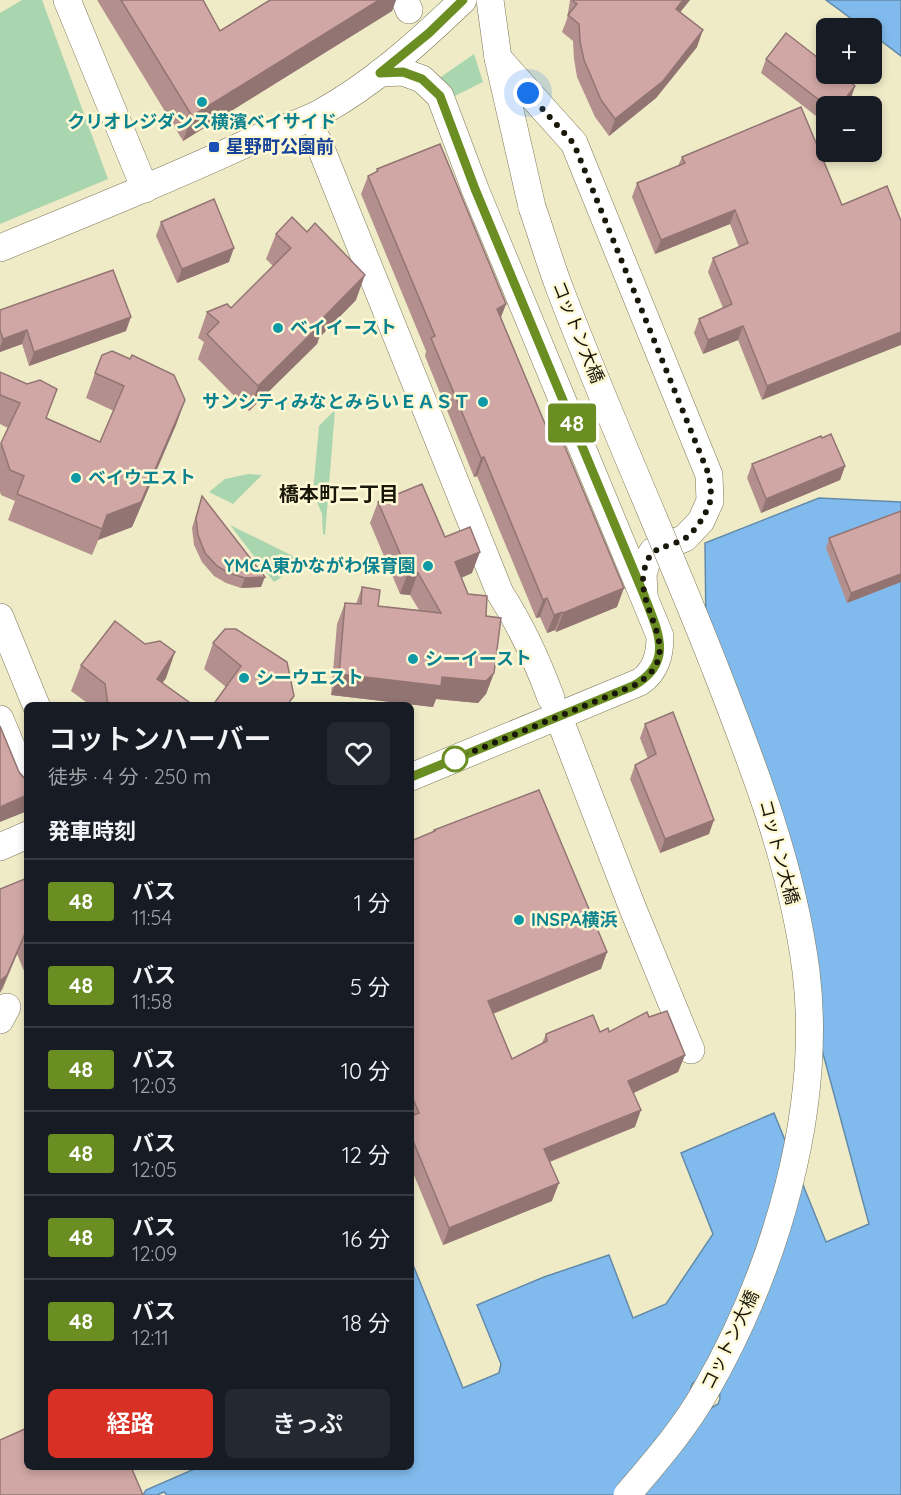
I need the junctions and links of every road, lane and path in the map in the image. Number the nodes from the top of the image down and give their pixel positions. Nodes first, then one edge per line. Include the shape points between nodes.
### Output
1 (67, 0) edge
2 (463, 0) edge
3 (490, 0) edge
4 (498, 58) junction
5 (380, 73) junction
6 (318, 141) dead end
7 (145, 189) junction
8 (0, 248) edge
9 (616, 529) junction
10 (653, 551) junction
11 (644, 595) junction
12 (0, 617) edge
13 (551, 698) dead end
14 (35, 702) edge
15 (0, 719) edge
16 (563, 728) dead end
17 (414, 776) edge
18 (24, 777) edge
19 (24, 836) edge
20 (0, 847) edge
21 (692, 1050) dead end
22 (627, 1495) edge

1 - 7 street
2 - 5 street
3 - 4 street, コットン大橋
4 - 10 street via 574,144 709,475 710,501 701,521 685,538
4 - 22 street, コットン大橋, bridge via 532,207 561,291 753,766 781,851 806,975 806,1092 779,1224 753,1296 705,1393 663,1453
5 - 7 street via 319,114
5 - 9 street via 403,72 422,79 440,96
6 - 13 street via 500,593 534,652
7 - 8 street
9 - 10 street
9 - 11 street
10 - 11 street via 643,574
11 - 17 street via 660,643 657,662 643,680
12 - 14 street
15 - 18 street
16 - 21 street
19 - 20 street

